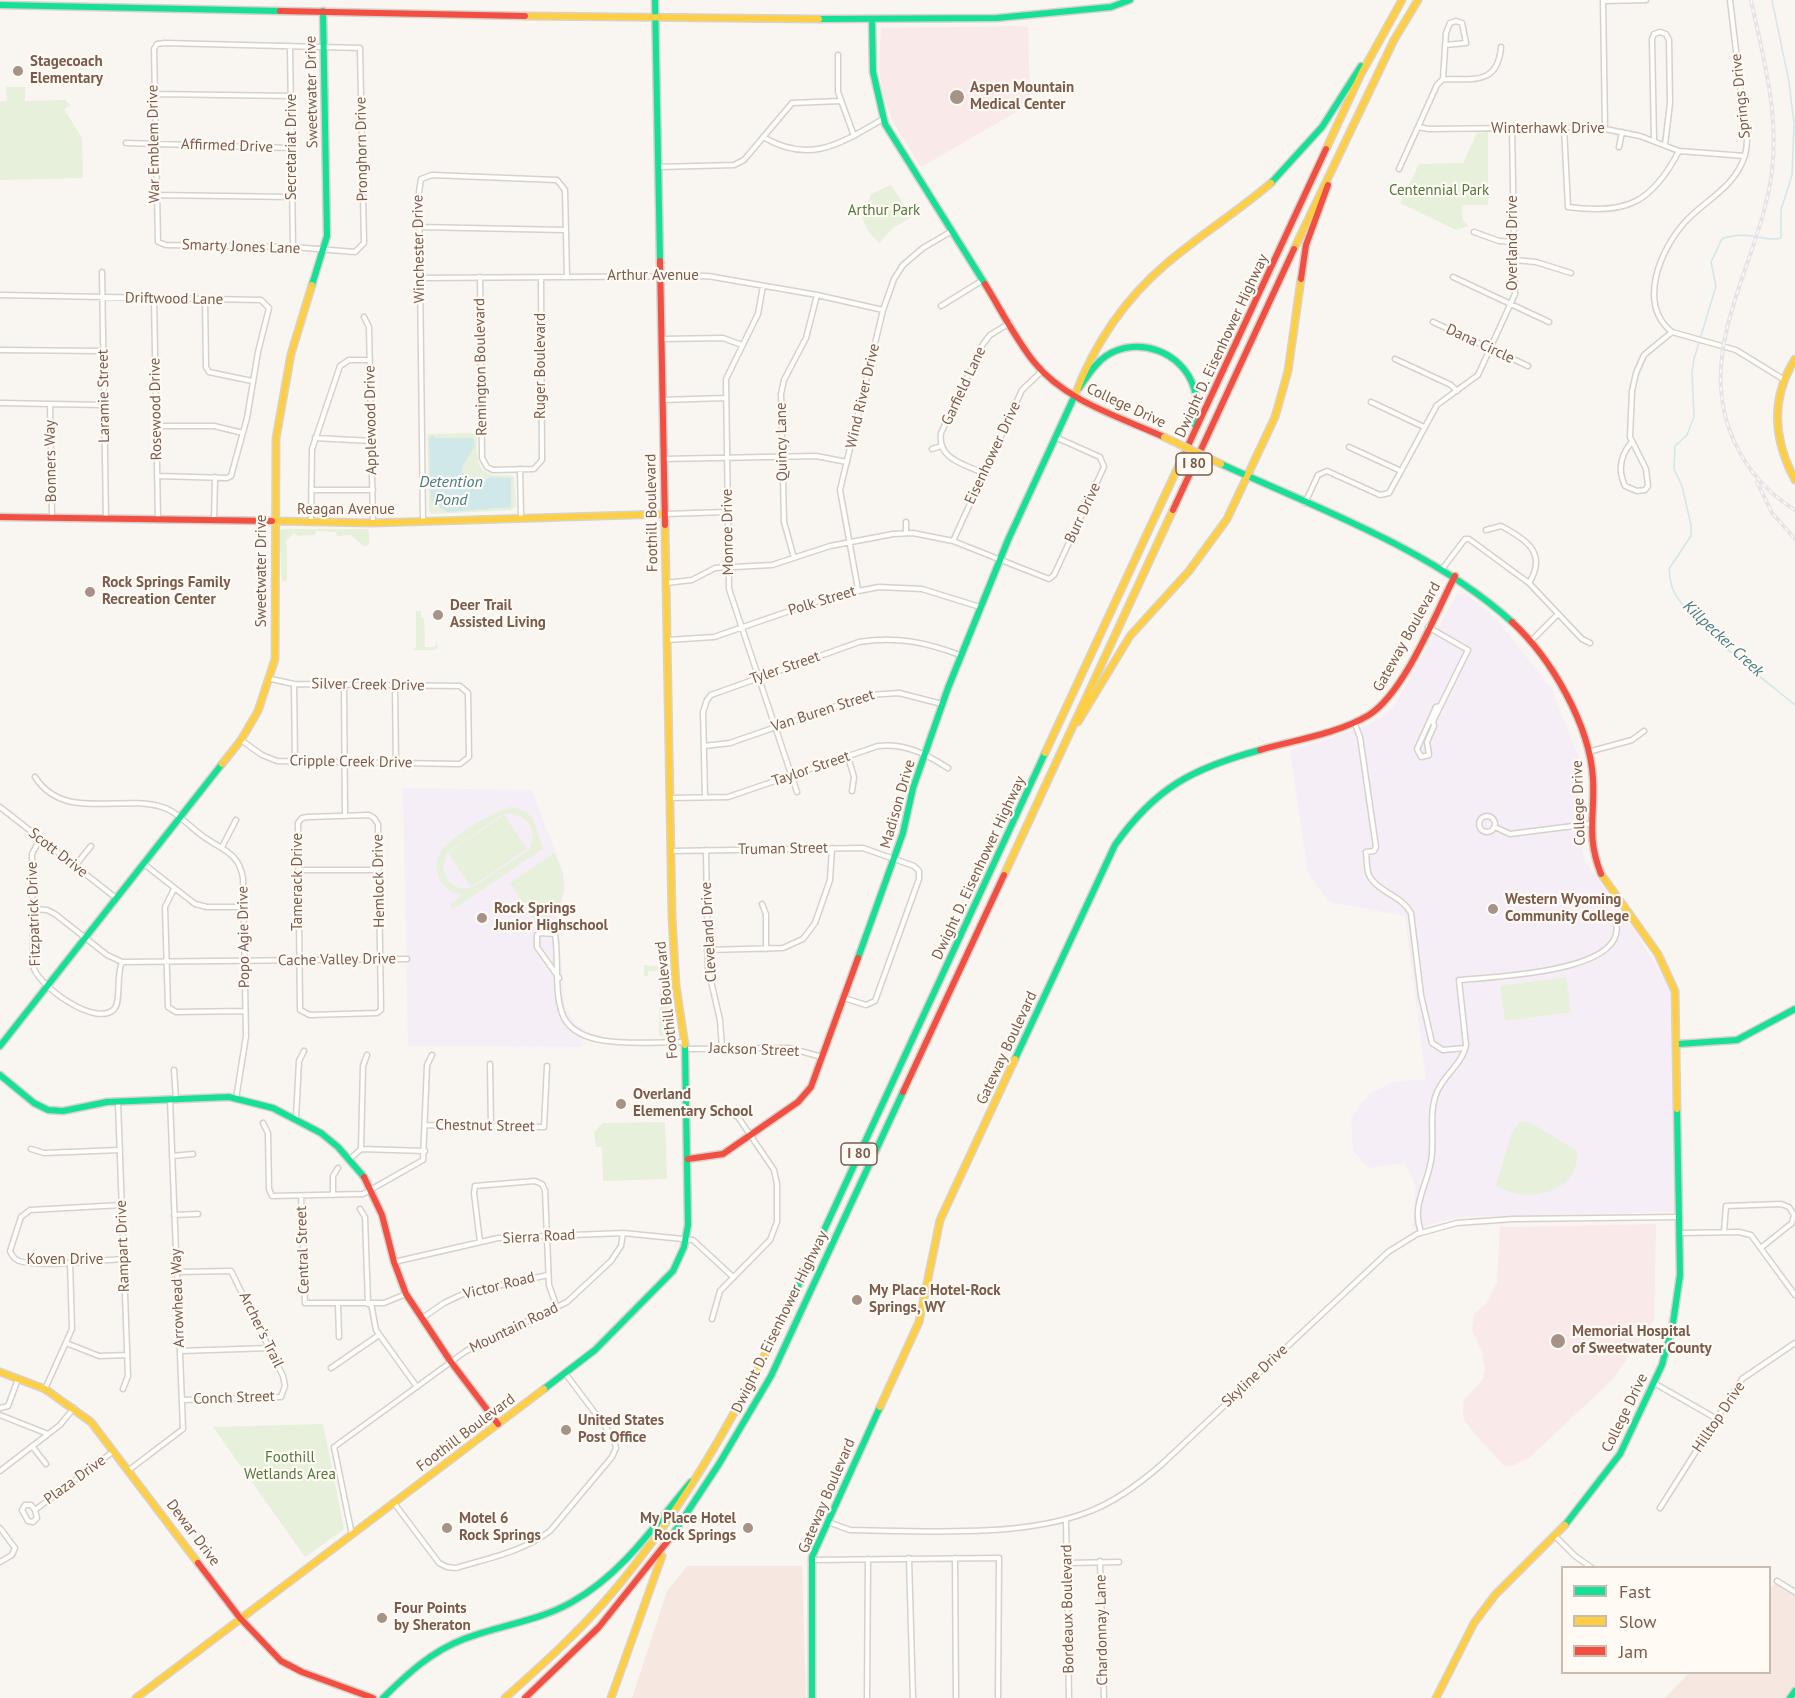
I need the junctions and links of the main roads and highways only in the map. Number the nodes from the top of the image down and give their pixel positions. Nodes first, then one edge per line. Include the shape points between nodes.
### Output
1 (655, 0) edge
2 (1130, 0) edge
3 (1401, 0) edge
4 (1418, 0) edge
5 (0, 5) edge
6 (323, 11) junction
7 (655, 19) junction
8 (872, 19) junction
9 (1344, 141) junction
10 (1795, 359) edge
11 (1075, 395) junction
12 (1194, 432) junction
13 (1247, 476) junction
14 (1795, 480) edge
15 (664, 514) junction
16 (0, 517) edge
17 (274, 522) junction
18 (1455, 576) junction
19 (1043, 788) junction
20 (1795, 1009) edge
21 (1678, 1044) junction
22 (0, 1046) edge
23 (0, 1075) edge
24 (688, 1159) junction
25 (0, 1372) edge
26 (498, 1424) junction
27 (708, 1462) junction
28 (664, 1551) junction
29 (240, 1618) junction
30 (1795, 1691) edge
31 (136, 1698) edge
32 (373, 1698) edge
33 (383, 1698) edge
34 (505, 1698) edge
35 (525, 1698) edge
36 (611, 1698) edge
37 (812, 1698) edge
38 (1436, 1698) edge
39 (1790, 1698) edge

1 - 7 main road, Foothill Boulevard
2 - 8 main road via 1111,8 1043,16
3 - 11 main road via 1321,128 1274,181 1152,277 1103,338 1084,368
3 - 12 main road, Dwight D. Eisenhower Highway / I 80 via 1361,74
4 - 9 main road, Dwight D. Eisenhower Highway / I 80
5 - 6 main road
6 - 7 main road
6 - 17 main road, Sweetwater Drive via 327,237 291,354 276,438
7 - 8 main road
7 - 15 main road, Foothill Boulevard
8 - 11 main road, College Drive via 871,72 883,118 1042,370
9 - 13 main road, I 80 via 1306,245 1288,371 1275,417
9 - 19 main road, Dwight D. Eisenhower Highway / I 80
10 - 14 main road via 1783,379 1776,438
11 - 12 main road, I 80 via 1108,354 1126,347 1162,351 1189,372 1195,387
11 - 13 main road, College Drive, bridge
11 - 24 main road, Madison Drive via 999,559 960,655 894,858 811,1087 804,1098 723,1154
12 - 27 main road, Dwight D. Eisenhower Highway / I 80 via 783,1325
13 - 18 main road, College Drive
13 - 19 main road, I 80 via 1227,519 1189,571 1130,636 1107,670
15 - 17 main road, Reagan Avenue via 373,523
15 - 24 main road, Foothill Boulevard via 670,850 675,970 685,1045
16 - 17 main road, Reagan Avenue
17 - 22 main road, Sweetwater Drive via 275,658 260,710 241,740
18 - 21 main road, College Drive via 1490,601 1530,642 1558,681 1575,715 1588,752 1593,787 1590,841 1598,866 1659,952 1671,976 1677,1004
18 - 37 main road, Gateway Boulevard via 1384,702 1354,723 1186,775 1157,793 1124,830 940,1220 919,1323 811,1560
19 - 28 main road, Dwight D. Eisenhower Highway / I 80 via 771,1376 716,1473
20 - 21 main road via 1737,1040
21 - 38 main road, College Drive via 1680,1233 1676,1307 1667,1348 1620,1454 1557,1538 1496,1594 1474,1623
23 - 26 main road via 48,1110 118,1102 236,1099 273,1108 321,1132 350,1159 371,1190 387,1228 406,1294
24 - 26 main road, Foothill Boulevard via 686,1239 678,1264 668,1278 595,1350
25 - 29 main road, Dewar Drive via 45,1389 91,1422
26 - 29 main road, Foothill Boulevard
27 - 33 main road via 602,1581 544,1616 442,1649
27 - 34 main road, Dwight D. Eisenhower Highway / I 80 via 671,1520 623,1579 577,1630
28 - 35 main road, Dwight D. Eisenhower Highway / I 80 via 552,1676
28 - 36 main road
29 - 31 main road, Foothill Boulevard
29 - 32 main road, Dewar Drive via 280,1661
30 - 39 main road

